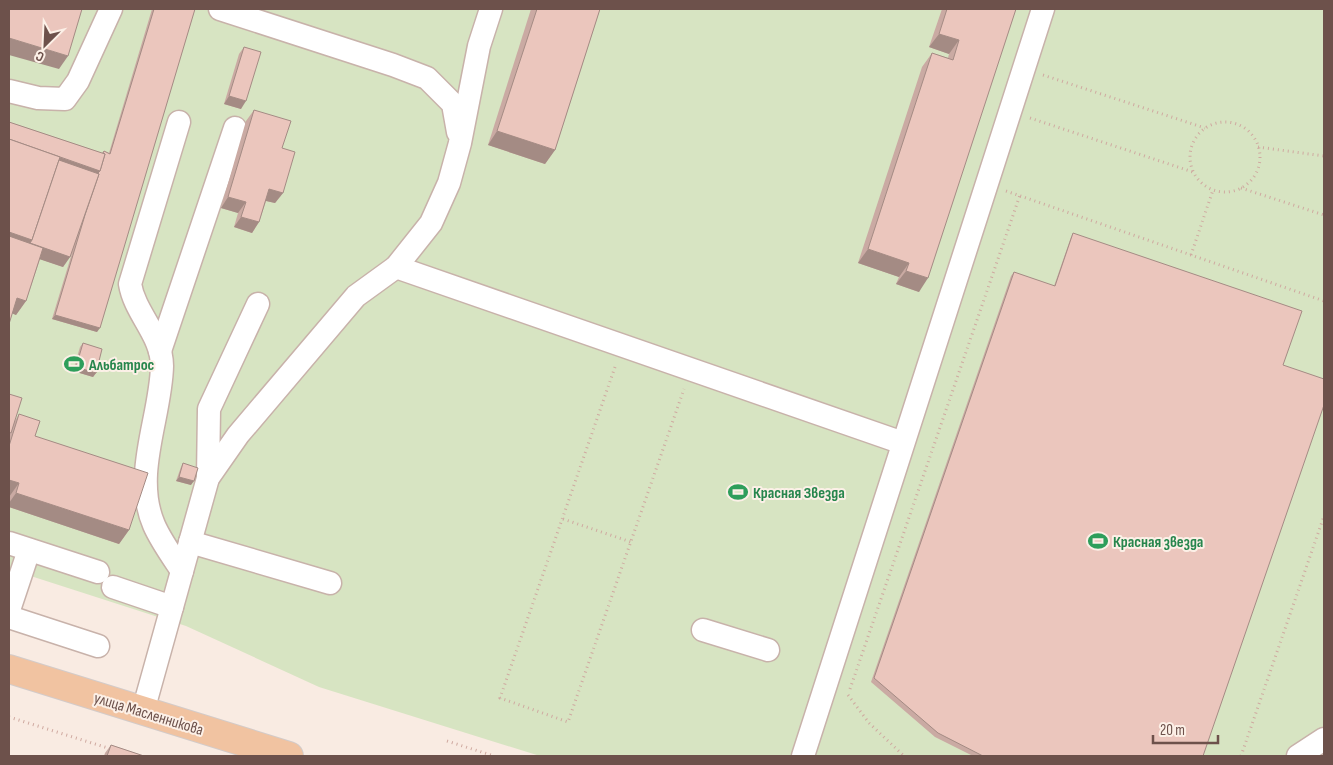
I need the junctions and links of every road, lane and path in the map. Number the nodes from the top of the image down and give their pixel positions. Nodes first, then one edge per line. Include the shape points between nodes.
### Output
1 (111, 9) edge
2 (220, 9) edge
3 (491, 9) edge
4 (1043, 9) edge
5 (1024, 68) junction
6 (9, 91) edge
7 (1010, 112) junction
8 (179, 122) dead end
9 (236, 128) dead end
10 (1204, 128) junction
11 (460, 143) junction
12 (1258, 147) junction
13 (1324, 156) edge
14 (1194, 172) junction
15 (986, 184) junction
16 (1240, 188) junction
17 (1213, 190) junction
18 (1020, 196) junction
19 (1324, 215) edge
20 (1192, 254) junction
21 (396, 267) junction
22 (1324, 300) edge
23 (258, 304) dead end
24 (623, 346) junction
25 (160, 352) junction
26 (691, 370) junction
27 (903, 444) junction
28 (208, 478) junction
29 (1324, 516) edge
30 (562, 518) junction
31 (190, 542) junction
32 (631, 542) junction
33 (19, 546) edge
34 (182, 570) junction
35 (330, 584) dead end
36 (10, 607) edge
37 (172, 607) junction
38 (704, 630) dead end
39 (98, 646) dead end
40 (768, 650) dead end
41 (9, 669) edge
42 (848, 695) junction
43 (845, 704) dead end
44 (143, 711) junction
45 (9, 717) edge
46 (1324, 739) edge
47 (447, 741) dead end
48 (113, 750) edge
49 (289, 756) edge
50 (494, 756) edge
51 (803, 756) edge
52 (904, 756) edge
53 (1241, 756) edge
54 (1298, 756) edge

1 - 6 lane via 78,81 65,99 38,98
2 - 11 lane via 427,78 453,104
3 - 11 lane via 479,46
4 - 5 lane
5 - 7 lane
5 - 10 path
7 - 14 path
7 - 15 lane
8 - 25 lane via 130,284 132,296
9 - 25 lane
10 - 12 path via 1214,123 1236,124 1246,129
10 - 14 path via 1192,145 1190,156
11 - 21 lane via 449,183 431,224
12 - 13 path
12 - 16 path via 1258,168
14 - 17 path
15 - 18 path
15 - 27 lane
16 - 17 path via 1224,192
16 - 19 path
17 - 20 path
18 - 20 path
18 - 42 path
20 - 22 path
21 - 24 lane
21 - 28 lane via 356,296 238,435
23 - 28 lane via 209,409
24 - 26 lane
24 - 30 path
25 - 34 lane via 162,366 146,476 148,504 154,525
26 - 27 lane
26 - 32 path
27 - 51 lane
28 - 31 lane
29 - 53 path
30 - 32 path
30 - 32 path via 500,698 568,722
31 - 34 lane
31 - 35 lane
33 - 36 lane
33 - 37 lane
34 - 37 lane
36 - 39 lane
37 - 44 lane
38 - 40 lane
41 - 44 main road, улица Масленникова
42 - 43 path
42 - 52 path via 869,723
44 - 49 main road, улица Масленникова
45 - 48 path
46 - 54 lane
47 - 50 path

